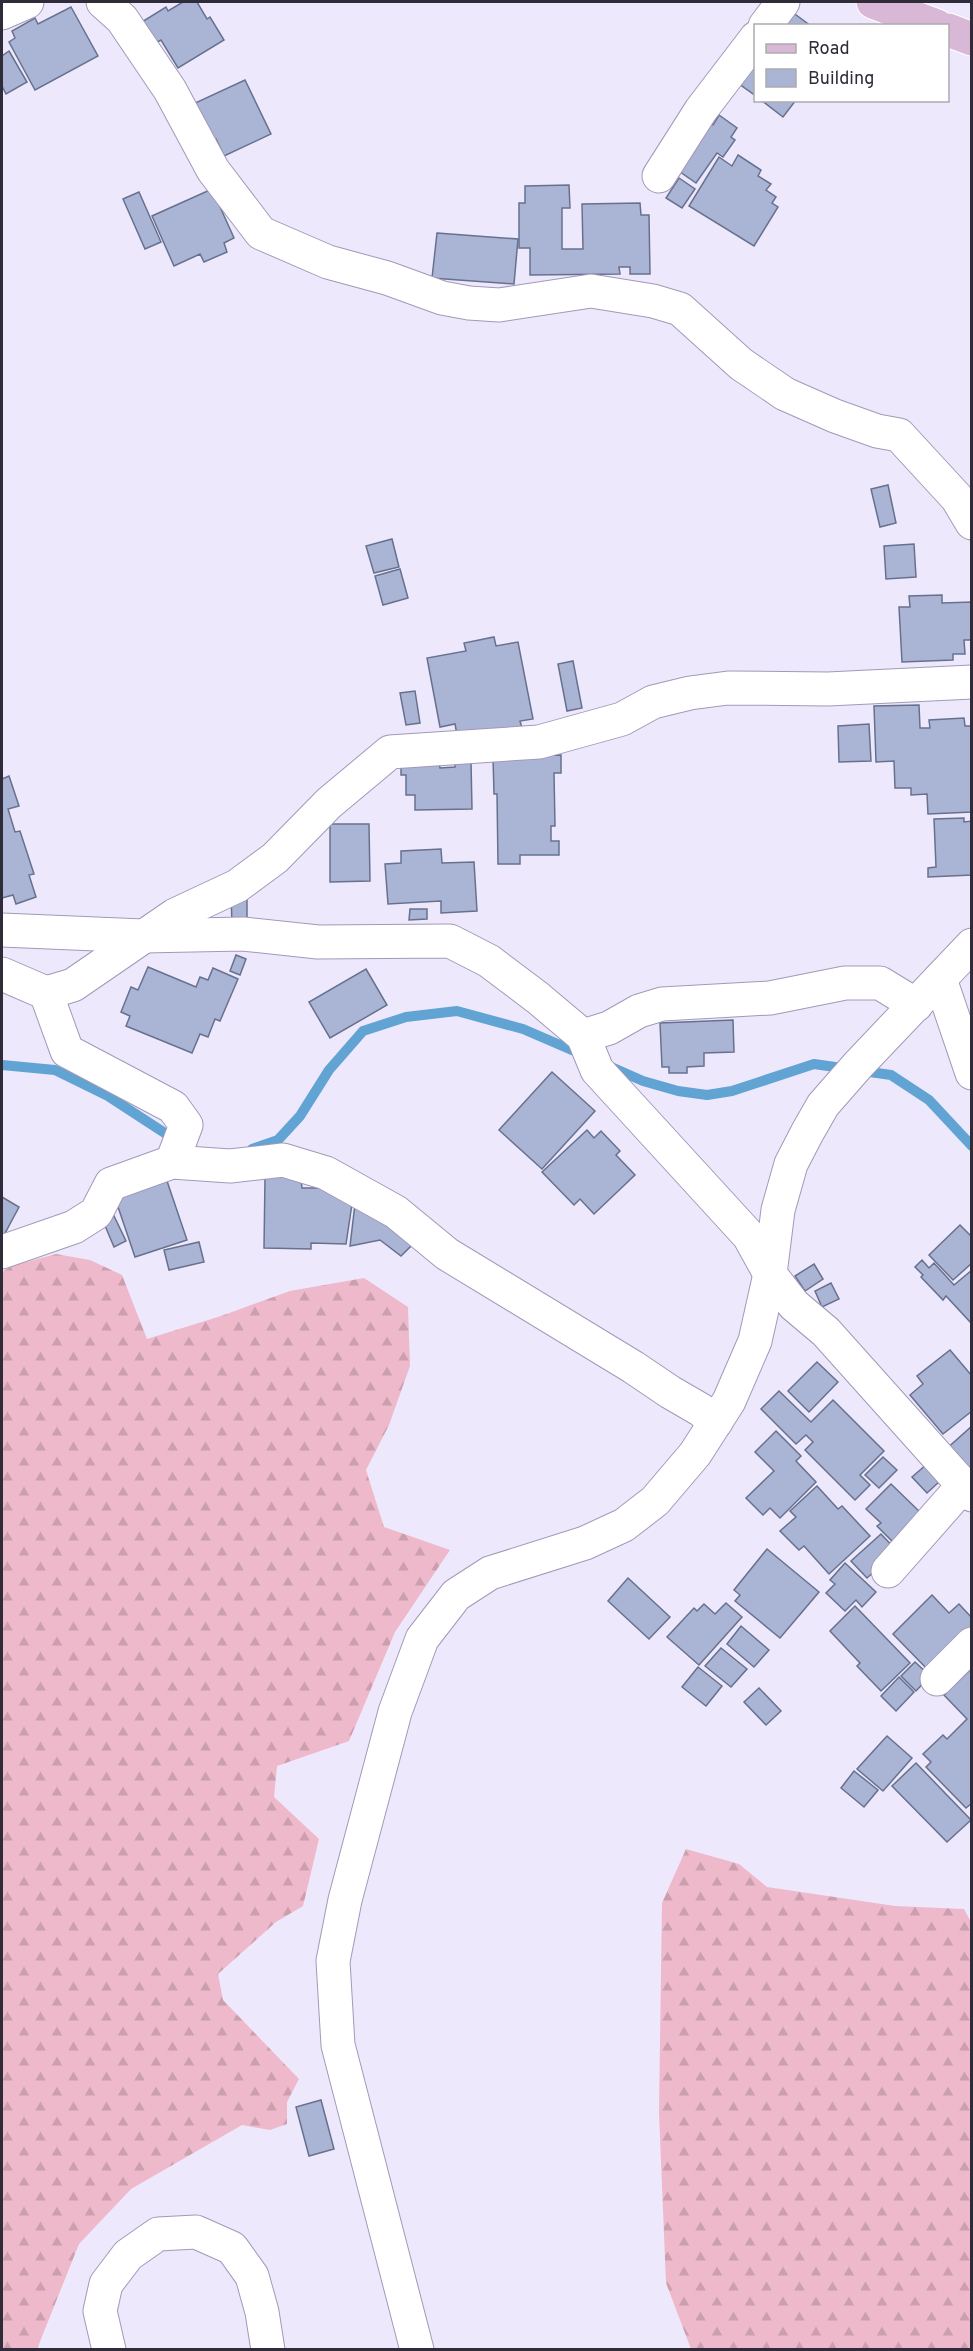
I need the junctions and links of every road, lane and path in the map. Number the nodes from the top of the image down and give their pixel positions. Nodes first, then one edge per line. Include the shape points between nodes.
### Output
1 (27, 2) edge
2 (103, 2) edge
3 (783, 2) edge
4 (873, 2) edge
5 (2, 13) edge
6 (766, 24) edge
7 (932, 24) edge
8 (949, 30) edge
9 (972, 39) edge
10 (754, 41) edge
11 (659, 176) dead end
12 (972, 523) edge
13 (972, 682) edge
14 (2, 930) edge
15 (143, 936) junction
16 (972, 945) edge
17 (2, 974) edge
18 (940, 979) junction
19 (45, 993) junction
20 (916, 1005) junction
21 (583, 1036) junction
22 (972, 1073) edge
23 (172, 1162) junction
24 (2, 1252) edge
25 (771, 1274) junction
26 (716, 1422) junction
27 (967, 1490) edge
28 (888, 1571) dead end
29 (972, 1644) edge
30 (937, 1679) dead end
31 (109, 2349) edge
32 (268, 2349) edge
33 (417, 2349) edge

1 - 5 street
2 - 12 street via 122,19 170,90 213,170 261,233 328,262 469,303 499,305 591,291 680,309 741,364 785,394 876,431 899,435 957,498
3 - 6 street
4 - 7 main road
8 - 9 main road
10 - 11 street via 701,110
13 - 15 street via 828,689 728,688 653,702 622,719 539,742 390,752 329,803 275,858 237,886 175,915
14 - 15 street
15 - 19 street via 73,985
15 - 21 street via 243,934 318,942 450,941 489,961
16 - 18 street
17 - 19 street
18 - 20 street
18 - 22 street
19 - 23 street via 67,1051 173,1107 186,1125
20 - 21 street via 880,984 845,983 770,998 662,1004
20 - 25 street via 823,1105 790,1164 778,1210
21 - 25 street via 597,1070 749,1236
23 - 24 street via 111,1184 96,1213 74,1227
23 - 26 street via 230,1166 283,1160 326,1173 396,1212 447,1254 633,1366
25 - 26 street via 755,1341
25 - 27 street via 795,1305 826,1332
26 - 33 street via 655,1501 624,1525 585,1543 490,1573 456,1595 422,1639 395,1712 345,1899 333,1961 338,2045 349,2096
27 - 28 street
29 - 30 street
31 - 32 street via 100,2311 106,2284 128,2255 158,2234 196,2232 232,2248 252,2276

